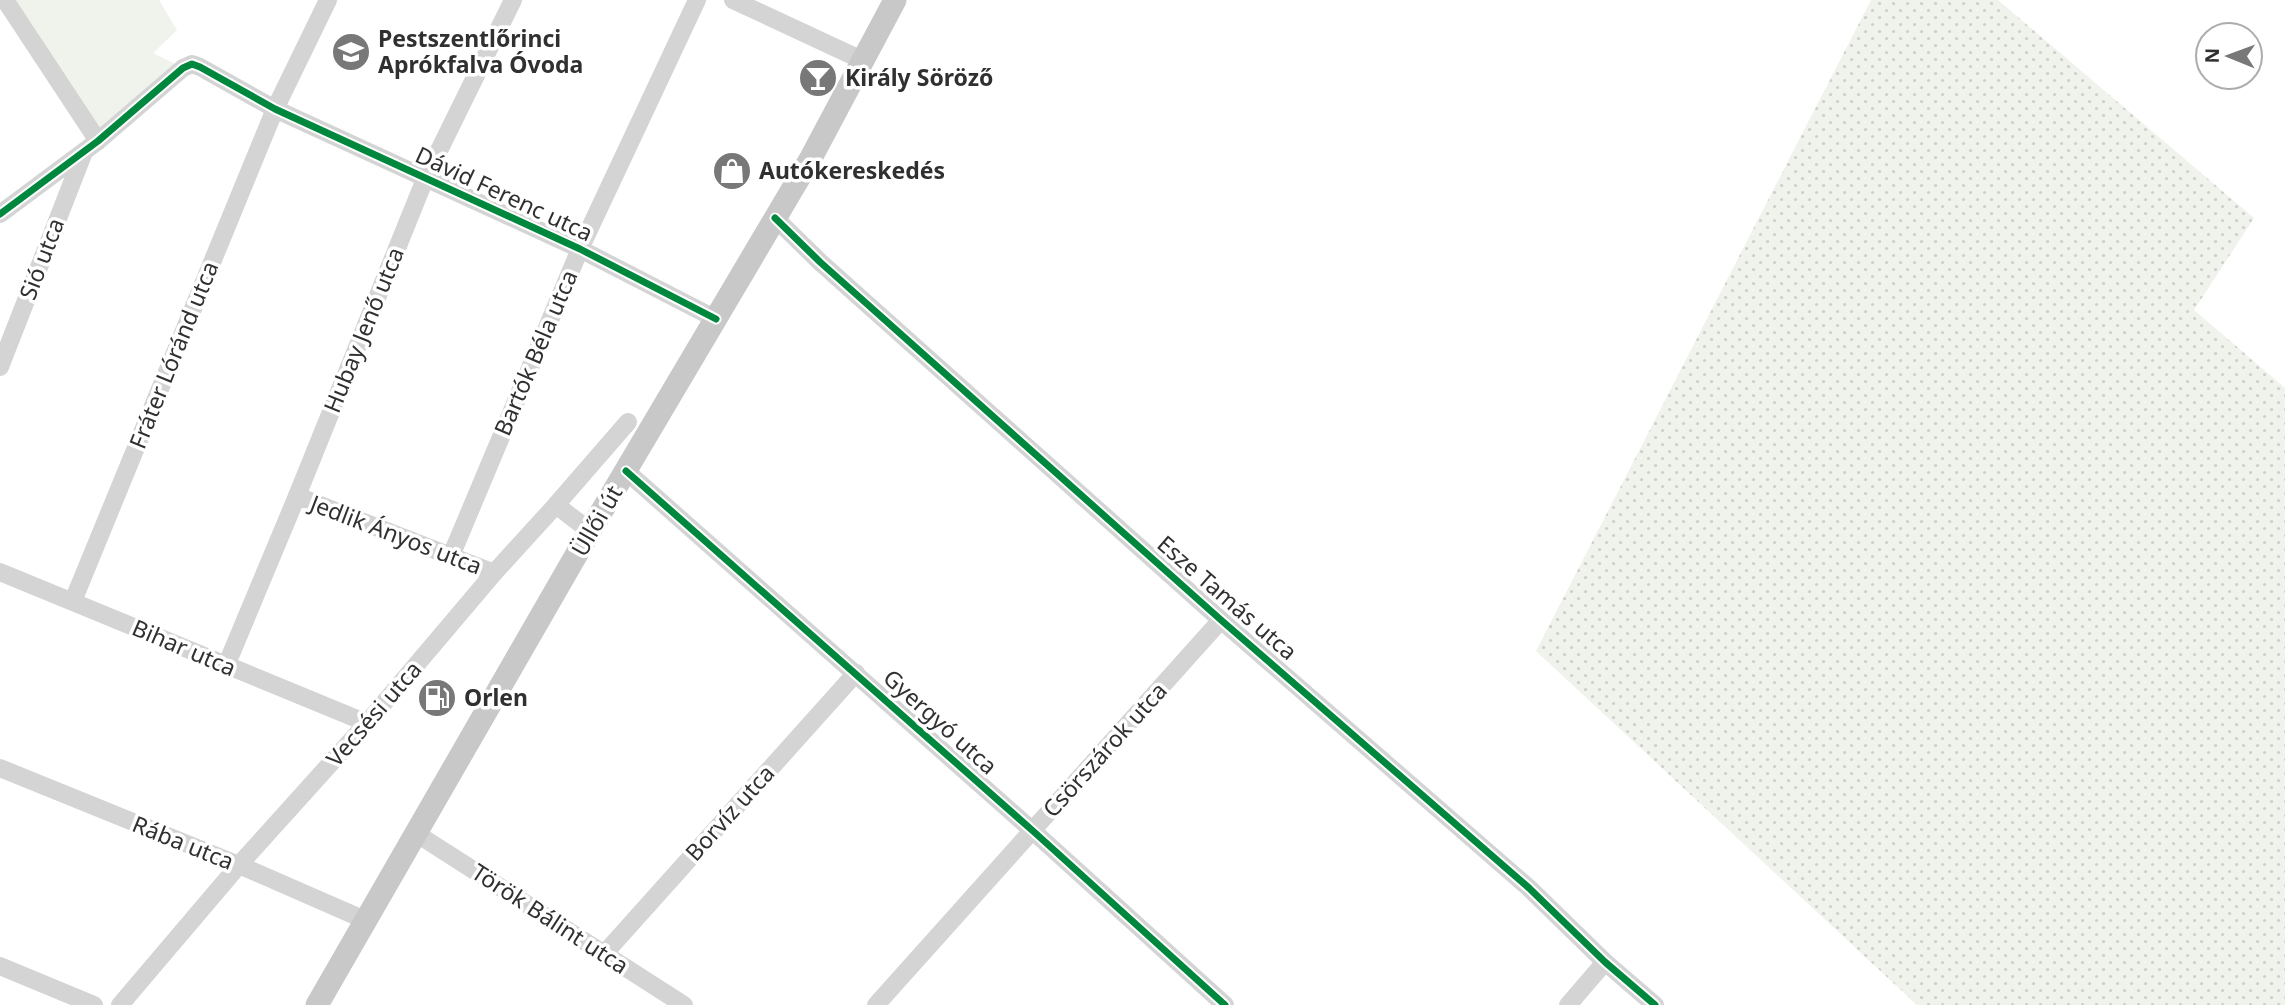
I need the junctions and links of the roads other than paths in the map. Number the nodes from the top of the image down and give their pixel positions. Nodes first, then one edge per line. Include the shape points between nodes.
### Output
1 (5, 0) edge
2 (328, 0) edge
3 (513, 0) edge
4 (697, 0) edge
5 (733, 0) edge
6 (895, 0) edge
7 (864, 61) junction
8 (275, 109) junction
9 (92, 146) junction
10 (425, 179) junction
11 (0, 214) edge
12 (775, 218) junction
13 (580, 249) junction
14 (716, 319) junction
15 (0, 367) edge
16 (628, 422) dead end
17 (626, 471) junction
18 (298, 496) junction
19 (556, 505) junction
20 (590, 531) junction
21 (451, 556) junction
22 (0, 572) edge
23 (494, 573) junction
24 (73, 601) junction
25 (1221, 620) junction
26 (226, 666) junction
27 (856, 673) junction
28 (367, 723) junction
29 (0, 768) edge
30 (1033, 831) junction
31 (417, 834) junction
32 (239, 865) junction
33 (365, 920) junction
34 (604, 954) junction
35 (1605, 962) junction
36 (0, 966) edge
37 (94, 1005) edge
38 (120, 1005) edge
39 (317, 1005) edge
40 (684, 1005) edge
41 (876, 1005) edge
42 (1225, 1005) edge
43 (1568, 1005) edge
44 (1655, 1005) edge

1 - 9 street
2 - 8 street, Fráter Lóránd utca
3 - 10 street, Hubay Jenő utca
4 - 13 street, Bartók Béla utca
5 - 7 street
6 - 7 main road, Üllői út
7 - 12 main road, Üllői út
8 - 9 street, Dávid Ferenc utca via 192,64
8 - 10 street, Dávid Ferenc utca
8 - 24 street, Fráter Lóránd utca
9 - 11 street
9 - 15 street, Sió utca
10 - 13 street, Dávid Ferenc utca
10 - 18 street, Hubay Jenő utca
12 - 14 main road, Üllői út
12 - 25 street, Esze Tamás utca
13 - 14 street, Dávid Ferenc utca
13 - 21 street, Bartók Béla utca
14 - 17 main road, Üllői út
16 - 19 street, Vecsési utca
17 - 20 main road, Üllői út
17 - 27 street, Gyergyó utca
18 - 21 street, Jedlik Ányos utca
18 - 26 street, Hubay Jenő utca
19 - 20 street
19 - 23 street, Vecsési utca
20 - 31 main road, Üllői út
21 - 23 street, Jedlik Ányos utca
22 - 24 street, Bihar utca
23 - 28 street, Vecsési utca
24 - 26 street, Bihar utca
25 - 30 street, Csörszárok utca
25 - 35 street, Esze Tamás utca via 1529,888
26 - 28 street, Bihar utca
27 - 30 street, Gyergyó utca
27 - 34 street, Borvíz utca
28 - 32 street, Vecsési utca
29 - 32 street, Rába utca
30 - 41 street, Csörszárok utca
30 - 42 street, Gyergyó utca
31 - 33 main road, Üllői út
31 - 34 street, Török Bálint utca
32 - 33 street, Rába utca
32 - 38 street, Vecsési utca
33 - 39 main road, Üllői út
34 - 40 street, Török Bálint utca
35 - 43 street
35 - 44 street, Esze Tamás utca
36 - 37 street

